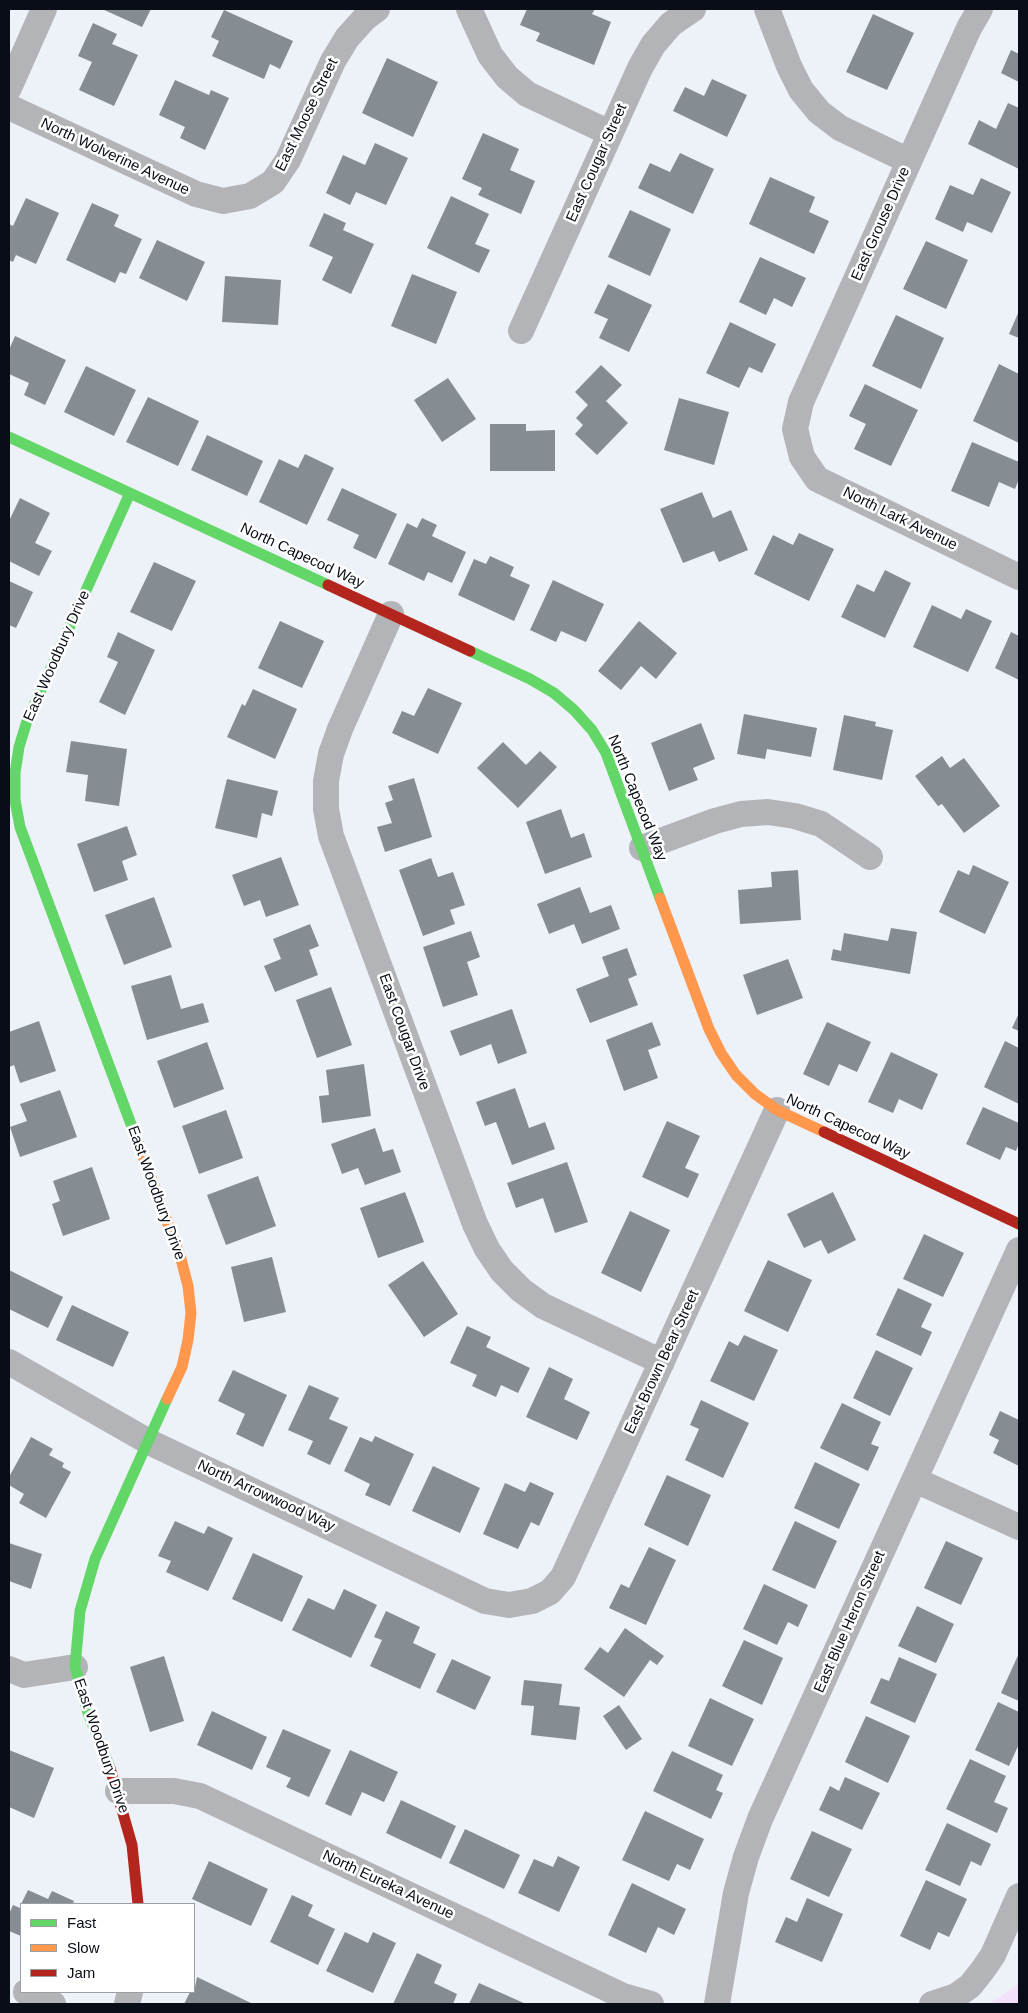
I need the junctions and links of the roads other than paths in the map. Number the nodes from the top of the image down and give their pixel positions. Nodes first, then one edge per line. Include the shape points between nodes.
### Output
1 (44, 9) edge
2 (377, 9) edge
3 (469, 9) edge
4 (693, 9) edge
5 (766, 9) edge
6 (980, 9) edge
7 (9, 88) edge
8 (9, 107) edge
9 (610, 133) junction
10 (909, 161) junction
11 (223, 201) joint
12 (521, 331) dead end
13 (9, 437) edge
14 (797, 444) joint
15 (130, 493) junction
16 (1019, 577) edge
17 (391, 614) junction
18 (642, 848) junction
19 (870, 857) dead end
20 (777, 1110) junction
21 (1019, 1224) edge
22 (1019, 1250) edge
23 (9, 1362) edge
24 (662, 1362) junction
25 (149, 1442) junction
26 (914, 1480) junction
27 (1019, 1527) edge
28 (532, 1601) joint
29 (75, 1667) junction
30 (9, 1669) edge
31 (118, 1791) junction
32 (1019, 1896) edge
33 (138, 1903) edge
34 (28, 1993) edge
35 (53, 2004) edge
36 (651, 2004) edge
37 (717, 2004) edge
38 (932, 2004) edge

1 - 7 street
2 - 11 street, East Moose Street via 347,38 333,61 288,160 273,182 250,196
3 - 9 street via 490,56 507,77 527,94
4 - 9 street, East Cougar Street via 671,24 653,45
5 - 10 street via 797,82 819,112 840,128
6 - 10 street, East Grouse Drive
8 - 11 street, North Wolverine Avenue via 196,194
9 - 12 street, East Cougar Street
10 - 14 street, East Grouse Drive via 800,402 795,429
13 - 15 street, North Capecod Way
14 - 16 street, North Lark Avenue via 817,479
15 - 17 street, North Capecod Way
15 - 25 street, East Woodbury Drive via 27,721 19,747 15,782 20,827 181,1259 188,1286 191,1313 182,1367
17 - 18 street, North Capecod Way via 530,679 554,692 574,710 606,753
17 - 24 street, East Cougar Drive via 331,754 326,781 326,809 331,836 487,1249 502,1271 542,1306
18 - 19 street via 715,821 741,814 768,812 821,824
18 - 20 street, North Capecod Way via 721,1053 736,1075
20 - 21 street, North Capecod Way
20 - 24 street, East Brown Bear Street
22 - 26 street, East Blue Heron Street
23 - 25 street, North Arrowwood Way
24 - 28 street, East Brown Bear Street via 563,1577 550,1592
25 - 28 street, North Arrowwood Way via 485,1601 509,1605
25 - 29 street, East Woodbury Drive via 86,1585 80,1610
26 - 27 street
26 - 37 street, East Blue Heron Street via 760,1819 736,1893
29 - 30 street via 24,1675
29 - 31 street, East Woodbury Drive via 88,1713
31 - 33 street, East Woodbury Drive via 132,1845
31 - 36 street, North Eureka Avenue via 174,1791 200,1796 623,1996
32 - 38 street via 993,1955 970,1986 956,1996
34 - 35 street

